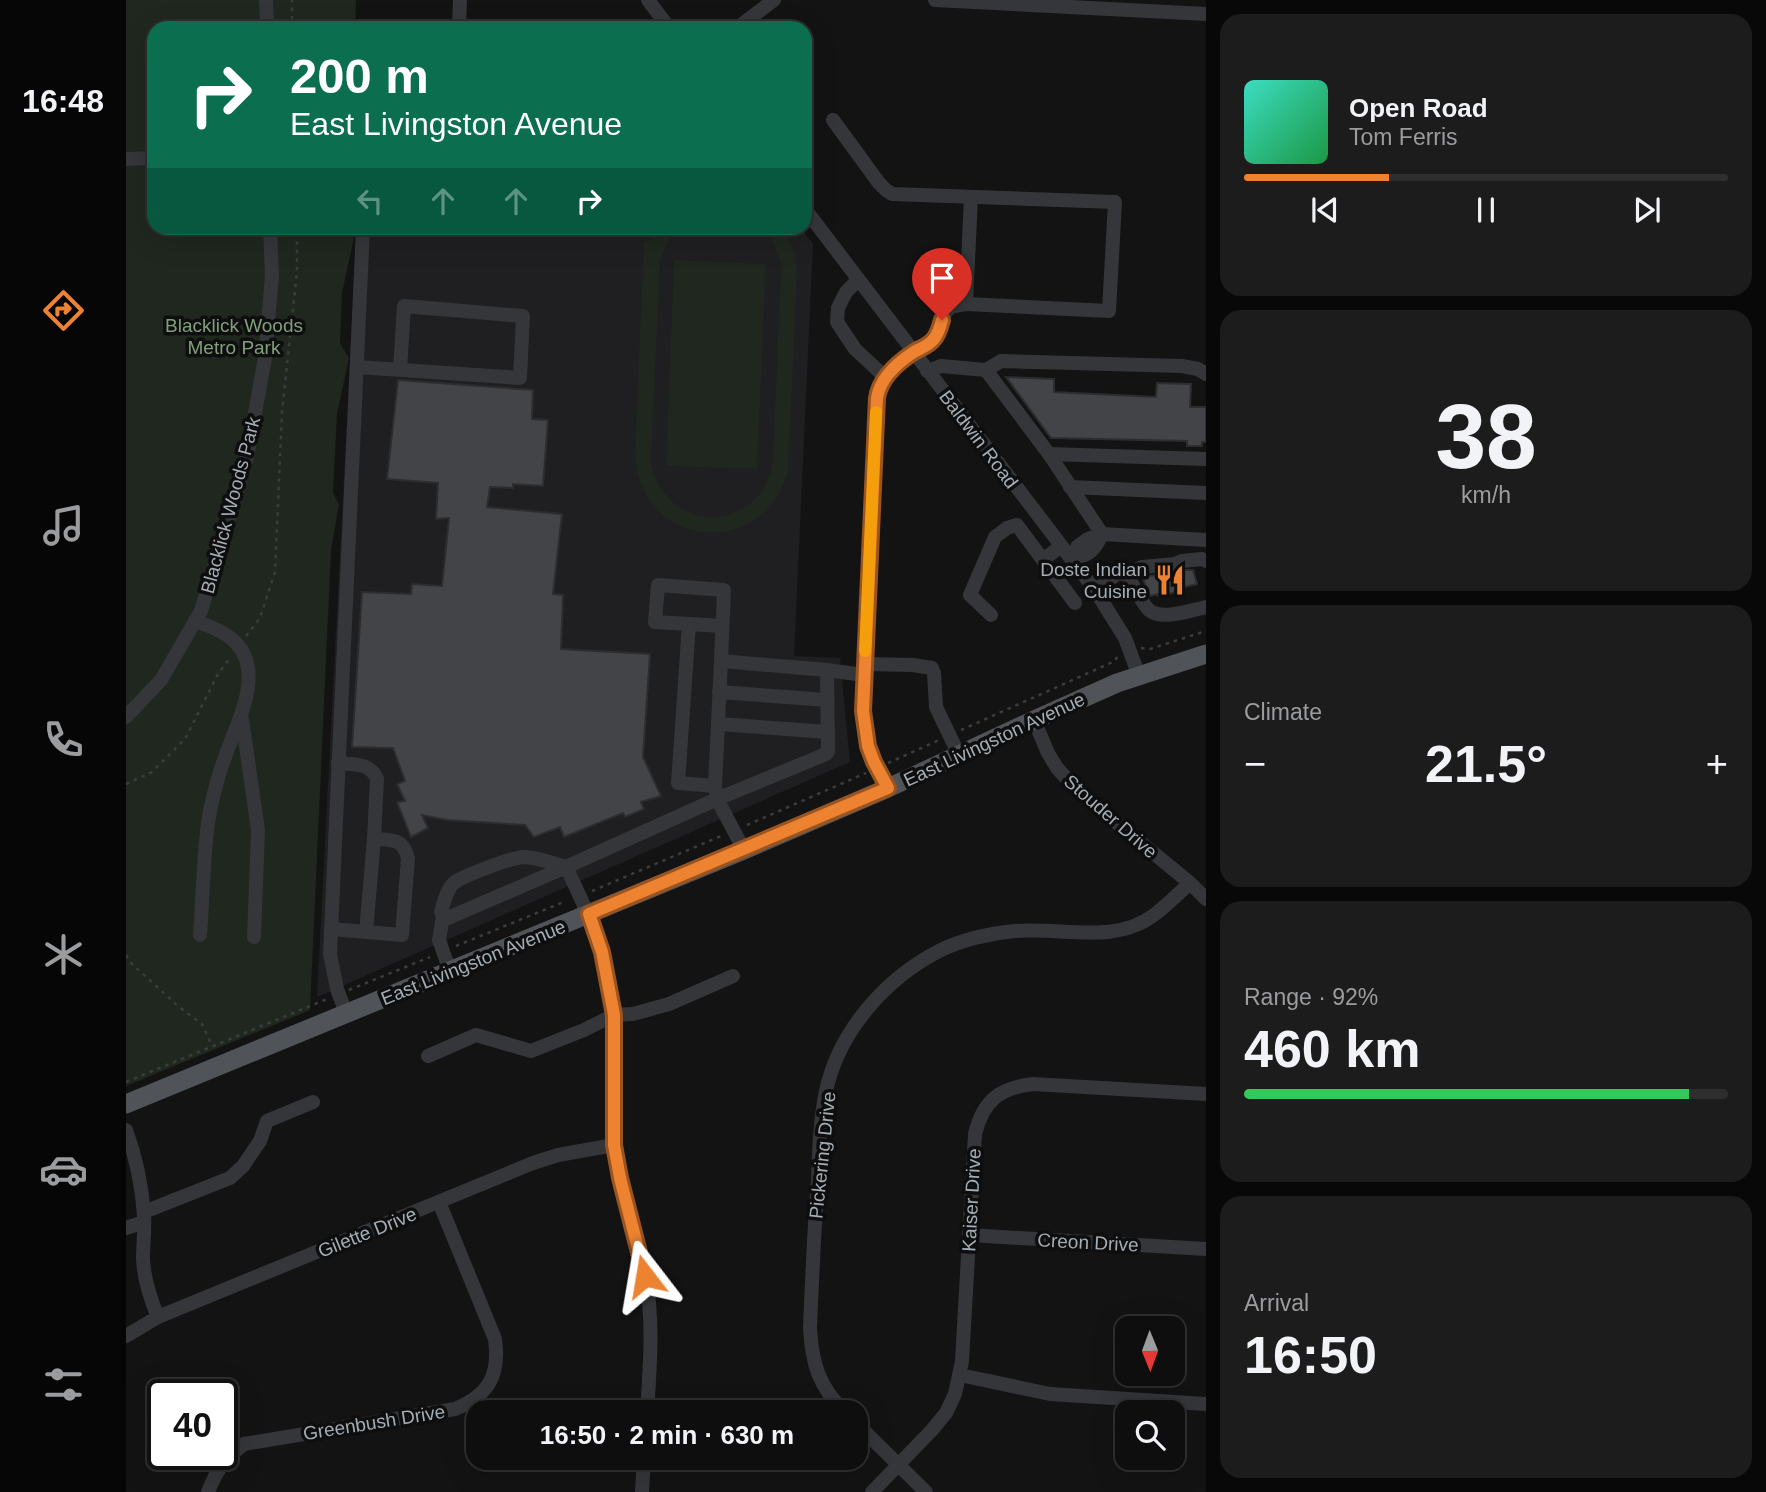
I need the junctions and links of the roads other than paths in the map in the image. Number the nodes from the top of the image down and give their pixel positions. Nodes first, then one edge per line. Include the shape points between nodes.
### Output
1 (266, 0) edge
2 (460, 0) edge
3 (648, 0) edge
4 (774, 0) edge
5 (935, 0) edge
6 (1080, 4) edge
7 (1206, 14) edge
8 (267, 21) edge
9 (459, 21) edge
10 (664, 21) edge
11 (746, 21) edge
12 (833, 120) dead end
13 (128, 158) edge
14 (147, 158) edge
15 (971, 197) junction
16 (812, 218) edge
17 (270, 235) edge
18 (363, 235) edge
19 (858, 280) junction
20 (966, 304) junction
21 (913, 353) junction
22 (357, 367) junction
23 (400, 370) junction
24 (986, 370) junction
25 (928, 371) junction
26 (1206, 374) edge
27 (885, 377) junction
28 (1049, 454) junction
29 (1206, 459) edge
30 (1070, 487) junction
31 (1206, 493) edge
32 (1102, 534) junction
33 (1206, 540) edge
34 (1061, 546) junction
35 (1073, 558) junction
36 (1043, 560) junction
37 (1206, 561) edge
38 (1127, 575) junction
39 (1095, 590) junction
40 (1075, 603) dead end
41 (1206, 607) edge
42 (991, 615) dead end
43 (195, 621) junction
44 (690, 624) junction
45 (722, 626) junction
46 (1206, 654) edge
47 (721, 661) junction
48 (827, 670) junction
49 (865, 670) junction
50 (1139, 676) junction
51 (719, 692) junction
52 (827, 700) junction
53 (242, 712) junction
54 (126, 717) edge
55 (1034, 720) junction
56 (718, 724) junction
57 (828, 732) junction
58 (959, 755) junction
59 (338, 763) junction
60 (888, 788) junction
61 (716, 792) junction
62 (374, 839) junction
63 (744, 850) junction
64 (566, 867) junction
65 (1190, 883) junction
66 (1206, 900) edge
67 (589, 914) junction
68 (443, 916) junction
69 (331, 929) junction
70 (366, 932) junction
71 (200, 935) dead end
72 (254, 937) dead end
73 (450, 971) junction
74 (733, 976) dead end
75 (346, 1013) junction
76 (614, 1015) junction
77 (428, 1056) dead end
78 (1206, 1094) edge
79 (313, 1102) dead end
80 (126, 1104) edge
81 (126, 1130) edge
82 (614, 1145) junction
83 (439, 1202) junction
84 (144, 1217) junction
85 (126, 1228) edge
86 (969, 1236) junction
87 (1206, 1249) edge
88 (158, 1317) junction
89 (126, 1336) edge
90 (960, 1375) junction
91 (648, 1400) edge
92 (833, 1400) edge
93 (1206, 1404) edge
94 (868, 1435) edge
95 (899, 1465) junction
96 (643, 1470) edge
97 (208, 1492) edge
98 (642, 1492) edge
99 (873, 1492) edge
100 (926, 1492) edge

1 - 8 street
2 - 9 street
3 - 10 street
4 - 11 street
5 - 6 street
6 - 7 street
12 - 15 street via 892,194
13 - 14 street
15 - 20 street
15 - 20 street via 1115,202 1109,311
16 - 19 street, Baldwin Road
17 - 43 street, Blacklick Woods Park via 265,358 247,457
18 - 22 street
19 - 21 street, Baldwin Road
19 - 27 street via 838,308 837,322 855,349
20 - 21 street via 950,308 934,340
21 - 25 street, Baldwin Road
21 - 27 street
22 - 23 street
22 - 59 street
23 - 23 street via 520,378 523,316 404,306
24 - 25 street via 941,366
24 - 26 street via 1002,361 1182,366
24 - 28 street
25 - 34 street, Baldwin Road
27 - 49 street via 877,398
28 - 29 street
28 - 30 street
30 - 31 street
30 - 32 street
32 - 33 street
32 - 35 street via 1095,547
34 - 35 street, Baldwin Road
34 - 36 street
35 - 39 street, Baldwin Road
36 - 40 street
36 - 42 street via 1017,525 995,537 970,594
37 - 38 street via 1142,567
38 - 39 street via 1118,573
38 - 41 street via 1149,610 1167,615
39 - 50 street, Baldwin Road via 1125,638
43 - 53 street via 233,640 246,659
43 - 54 street, Blacklick Woods Park via 161,680
44 - 45 street
44 - 45 street via 655,621 658,585 724,590
44 - 61 street via 678,783
45 - 47 street
46 - 50 main road, East Livingston Avenue
47 - 48 street
47 - 51 street
48 - 49 street
48 - 52 street
49 - 58 street via 913,665 932,668 936,707
49 - 60 street via 863,711 868,746
50 - 55 main road, East Livingston Avenue
51 - 52 street
51 - 56 street
52 - 57 street
53 - 71 street via 224,758 208,822
53 - 72 street via 258,830
55 - 58 main road, East Livingston Avenue
55 - 65 street, Stouder Drive via 1057,768 1078,791
56 - 57 street
56 - 61 street
57 - 61 street via 824,755
58 - 60 main road, East Livingston Avenue
59 - 62 street via 374,771
59 - 69 street
60 - 63 main road, East Livingston Avenue
61 - 63 street
61 - 64 street
62 - 70 street
62 - 70 street via 401,843 408,858 401,935
63 - 67 main road, East Livingston Avenue
64 - 67 street
64 - 68 street via 448,918
64 - 68 street via 537,858 506,860 455,882 444,902
65 - 66 street, Stouder Drive
65 - 92 street, Pickering Drive via 1153,916 1129,928 1007,932 940,950 880,994 856,1023 838,1054 827,1089 815,1219 811,1348 819,1376
67 - 73 main road, East Livingston Avenue
67 - 76 street
68 - 73 street via 439,940
69 - 70 street
69 - 75 street via 330,954
73 - 75 main road, East Livingston Avenue
74 - 76 street via 669,1004
75 - 80 main road, East Livingston Avenue
76 - 77 street via 531,1051 476,1035
76 - 82 street
78 - 86 street, Kaiser Drive via 1033,1084 1006,1090 994,1098 978,1121
79 - 84 street via 267,1121 260,1141 230,1178
81 - 84 street
82 - 83 street, Gilette Drive via 533,1163
82 - 91 street via 649,1299
83 - 88 street, Gilette Drive
83 - 97 street, Greenbush Drive via 495,1339 497,1354 490,1383 470,1403 455,1409 244,1444 220,1465
84 - 85 street
84 - 88 street via 145,1280
86 - 87 street, Creon Drive
86 - 90 street, Kaiser Drive
88 - 89 street, Gilette Drive
90 - 93 street via 1050,1394
90 - 95 street, Kaiser Drive via 946,1413
94 - 95 street
95 - 99 street, Kaiser Drive
95 - 100 street
96 - 98 street

